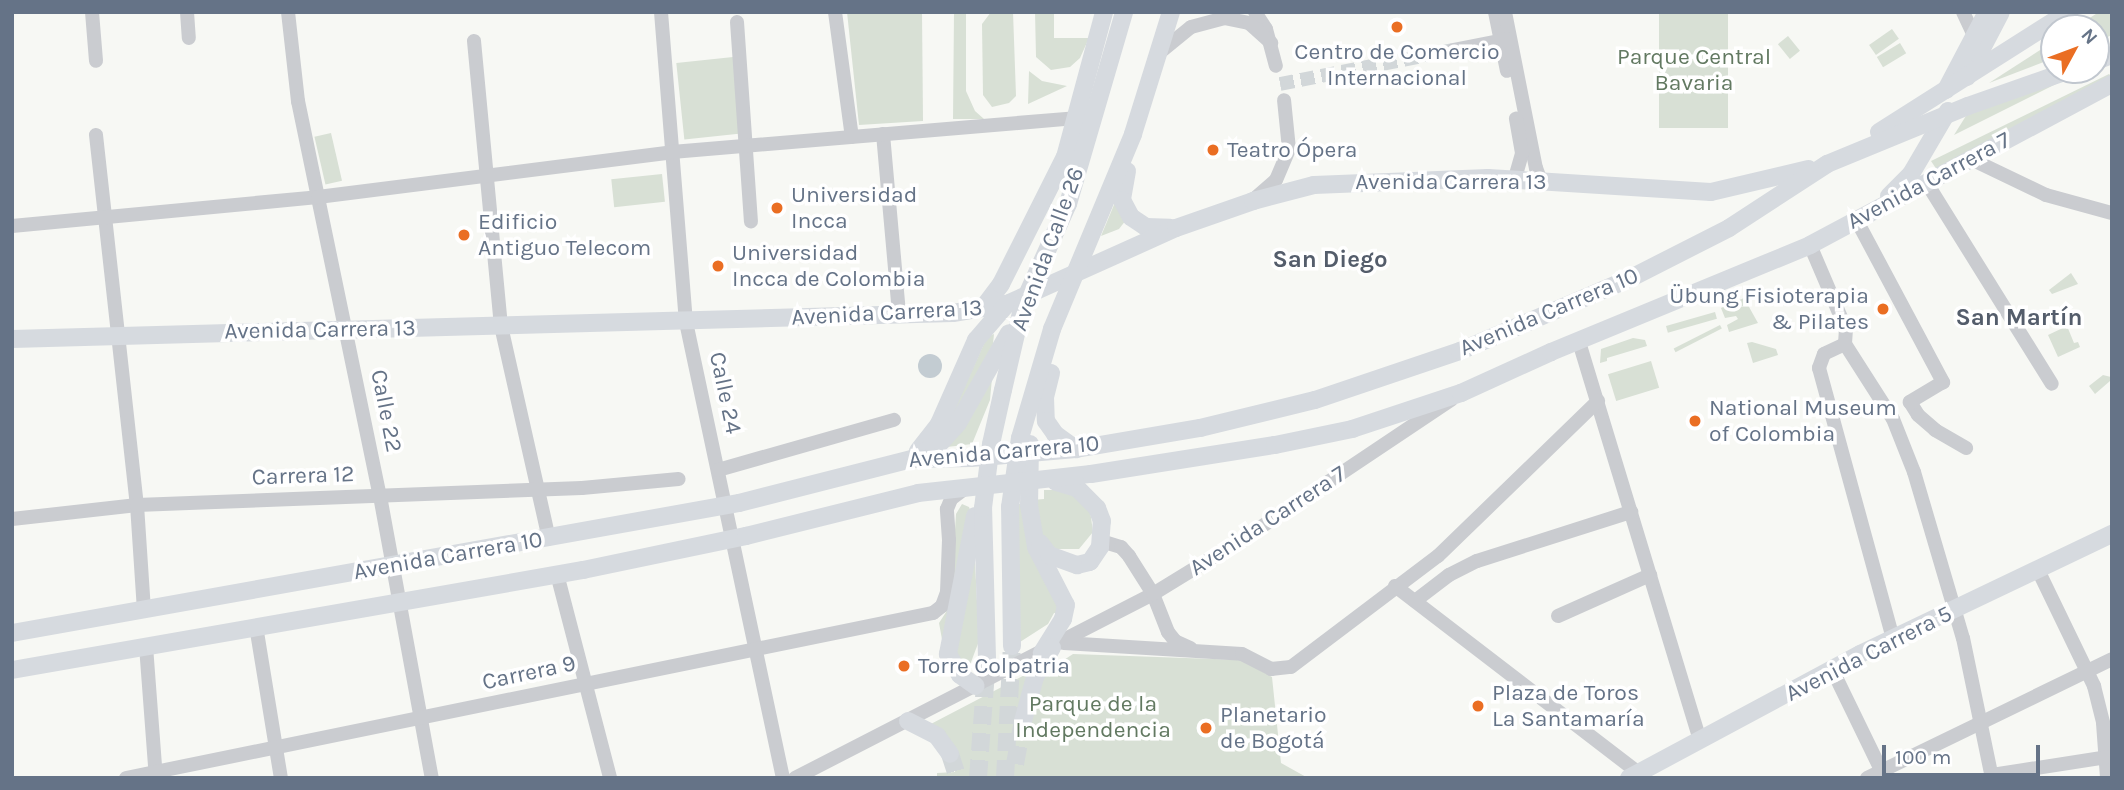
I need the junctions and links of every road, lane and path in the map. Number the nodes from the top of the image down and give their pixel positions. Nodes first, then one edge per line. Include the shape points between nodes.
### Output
1 (92, 12) edge
2 (187, 12) edge
3 (288, 12) edge
4 (661, 12) edge
5 (835, 12) edge
6 (1104, 12) edge
7 (1122, 12) edge
8 (1171, 12) edge
9 (1255, 12) edge
10 (1495, 12) edge
11 (1505, 12) edge
12 (1963, 12) edge
13 (2068, 12) edge
14 (1996, 13) edge
15 (737, 22) dead end
16 (1974, 36) junction
17 (189, 38) dead end
18 (2029, 38) junction
19 (1505, 40) junction
20 (474, 41) dead end
21 (1271, 43) junction
22 (1453, 50) tunnel mouth
23 (1102, 51) junction
24 (1159, 52) junction
25 (96, 61) dead end
26 (1276, 66) dead end
27 (1966, 79) junction
28 (2040, 81) edge
29 (2112, 84) edge
30 (1944, 93) junction
31 (1146, 97) junction
32 (1284, 100) dead end
33 (1946, 114) junction
34 (1084, 119) junction
35 (884, 134) junction
36 (96, 135) dead end
37 (852, 137) junction
38 (748, 146) junction
39 (672, 152) junction
40 (1973, 159) junction
41 (1827, 164) junction
42 (486, 176) junction
43 (1515, 178) junction
44 (1541, 181) junction
45 (1928, 185) junction
46 (318, 197) junction
47 (1253, 201) junction
48 (2112, 213) edge
49 (105, 217) junction
50 (1857, 221) junction
51 (751, 222) dead end
52 (12, 226) edge
53 (1176, 228) junction
54 (1810, 245) junction
55 (1082, 266) junction
56 (1744, 274) junction
57 (1015, 304) junction
58 (983, 309) junction
59 (899, 315) junction
60 (686, 321) junction
61 (501, 326) junction
62 (346, 330) junction
63 (118, 334) junction
64 (12, 339) edge
65 (1579, 342) junction
66 (1845, 344) junction
67 (2052, 384) dead end
68 (1461, 393) junction
69 (1031, 399) junction
70 (1598, 401) junction
71 (894, 420) dead end
72 (991, 444) junction
73 (1966, 448) dead end
74 (1076, 449) junction
75 (912, 459) junction
76 (718, 470) junction
77 (679, 479) dead end
78 (1044, 481) junction
79 (966, 489) junction
80 (538, 490) junction
81 (380, 496) junction
82 (137, 505) junction
83 (1029, 505) junction
84 (725, 506) junction
85 (1631, 512) junction
86 (12, 519) edge
87 (2112, 534) edge
88 (732, 538) junction
89 (549, 539) junction
90 (1101, 541) junction
91 (392, 566) junction
92 (2038, 570) junction
93 (558, 574) junction
94 (1650, 575) junction
95 (1395, 586) junction
96 (1153, 594) junction
97 (397, 601) junction
98 (1415, 601) junction
99 (144, 610) junction
100 (1955, 610) junction
101 (1558, 616) dead end
102 (256, 626) junction
103 (12, 634) edge
104 (1893, 639) junction
105 (146, 646) junction
106 (1012, 646) tunnel mouth
107 (1052, 648) junction
108 (756, 650) junction
109 (1201, 651) junction
110 (987, 658) tunnel mouth
111 (2112, 659) edge
112 (1832, 669) junction
113 (12, 670) edge
114 (2087, 670) junction
115 (585, 685) junction
116 (978, 686) junction
117 (419, 719) junction
118 (908, 721) junction
119 (1023, 721) tunnel mouth
120 (1983, 722) junction
121 (1700, 741) junction
122 (276, 749) junction
123 (950, 754) tunnel mouth
124 (2107, 757) junction
125 (1883, 774) edge
126 (156, 775) edge
127 (1637, 776) edge
128 (1992, 777) edge
129 (126, 778) edge
130 (281, 778) edge
131 (432, 778) edge
132 (610, 778) edge
133 (783, 778) edge
134 (795, 778) edge
135 (1867, 778) edge
136 (2107, 778) edge

1 - 25 street
2 - 17 street
3 - 46 street, Calle 22 via 294,79
4 - 39 street, Calle 24
5 - 37 street
6 - 23 main road
7 - 23 main road
8 - 24 main road, Avenida Calle 26
9 - 21 street
10 - 19 street
11 - 19 street
12 - 16 street
13 - 18 main road, Avenida Carrera 13
14 - 16 main road
14 - 18 main road via 2010,35
14 - 27 main road
15 - 38 street
16 - 30 main road
18 - 27 main road, Avenida Carrera 13
19 - 22 street
19 - 43 street via 1522,153
19 - 44 street
20 - 42 street
21 - 24 street via 1249,23 1224,18 1191,27
21 - 26 street
23 - 34 main road
24 - 31 main road, Avenida Calle 26
27 - 30 main road, Avenida Carrera 13
27 - 33 main road
28 - 33 main road, Avenida Carrera 7
29 - 40 main road, Avenida Carrera 7
30 - 41 main road, Avenida Carrera 13
31 - 53 main road via 1122,200 1137,223 1156,229
31 - 55 main road, Avenida Calle 26
32 - 47 street via 1289,149 1276,180
33 - 41 main road, Avenida Carrera 7
33 - 56 main road, Avenida Carrera 7 via 1912,174 1897,191
34 - 35 street
34 - 57 main road, Avenida Calle 26 via 1068,204
34 - 58 main road via 1001,284
35 - 37 street
35 - 59 street
36 - 49 street
37 - 38 street
38 - 39 street
38 - 51 street
39 - 42 street
39 - 60 street, Calle 24
40 - 45 main road, Avenida Carrera 7
40 - 48 street via 2046,195
41 - 44 main road, Avenida Carrera 13 via 1711,192
41 - 74 main road, Avenida Carrera 10 via 1685,253 1460,351 1315,400 1200,428
42 - 46 street
42 - 61 street
43 - 44 main road, Avenida Carrera 13
43 - 47 main road, Avenida Carrera 13 via 1328,183
45 - 50 main road, Avenida Carrera 7
45 - 67 street
46 - 49 street
46 - 62 street, Calle 22
47 - 53 main road, Avenida Carrera 13
49 - 52 street
49 - 63 street
50 - 54 main road, Avenida Carrera 7
50 - 73 street via 1943,382 1910,402 1935,430
53 - 55 main road, Avenida Carrera 13
54 - 56 main road, Avenida Carrera 7
54 - 66 street via 1846,329
55 - 57 main road, Avenida Carrera 13
55 - 69 main road, Avenida Calle 26 via 1052,329
55 - 74 main road via 1044,406 1049,426
56 - 65 main road, Avenida Carrera 7
57 - 58 main road, Avenida Carrera 13
57 - 72 main road, Avenida Calle 26
57 - 75 main road via 976,340 939,424
57 - 75 main road via 958,423 941,442
58 - 59 main road, Avenida Carrera 13
59 - 60 main road, Avenida Carrera 13
60 - 61 main road, Avenida Carrera 13
60 - 76 street, Calle 24
61 - 62 main road, Avenida Carrera 13
61 - 80 street
62 - 63 main road, Avenida Carrera 13
62 - 81 street, Calle 22
63 - 64 main road, Avenida Carrera 13
63 - 82 street
65 - 68 main road, Avenida Carrera 7
65 - 70 street
66 - 100 street via 1896,426
66 - 104 street via 1821,358 1819,368
68 - 78 main road, Avenida Carrera 10 via 1317,437
68 - 96 street, Avenida Carrera 7
69 - 83 main road
69 - 106 main road, Avenida Calle 26 via 1012,479
70 - 85 street
70 - 95 street via 1452,544
71 - 76 street
72 - 110 main road, Avenida Calle 26 via 983,508
72 - 116 main road via 979,483 948,654 960,675
74 - 75 main road, Avenida Carrera 10
75 - 84 main road, Avenida Carrera 10
76 - 84 street, Calle 24
77 - 80 street, Carrera 12
78 - 79 main road, Avenida Carrera 10
78 - 90 main road via 1077,488 1092,502 1102,521
79 - 88 main road, Avenida Carrera 10 via 918,493
79 - 108 street, Carrera 9 via 951,499 947,509 947,592 940,608
80 - 81 street, Carrera 12
80 - 89 street
81 - 82 street, Carrera 12
81 - 91 street, Calle 22
82 - 86 street, Carrera 12
82 - 99 street
83 - 90 main road via 1043,549 1058,560 1077,565 1090,562
83 - 107 main road via 1038,554 1066,605
84 - 88 street, Calle 24
84 - 89 main road, Avenida Carrera 10
85 - 94 street
85 - 98 street via 1477,561
87 - 92 main road, Avenida Carrera 5
88 - 93 main road, Avenida Carrera 10
88 - 108 street, Calle 24
89 - 91 main road, Avenida Carrera 10
90 - 96 street via 1125,551
91 - 97 street, Calle 22
91 - 99 main road, Avenida Carrera 10
92 - 100 main road, Avenida Carrera 5
92 - 114 street
93 - 97 main road, Avenida Carrera 10
93 - 115 street
94 - 101 street
94 - 121 street
95 - 98 street
95 - 109 street via 1290,667 1271,669 1242,654
96 - 107 street, Avenida Carrera 7
96 - 109 street via 1172,637
97 - 102 main road, Avenida Carrera 10
97 - 117 street, Calle 22
98 - 127 street
99 - 103 main road, Avenida Carrera 10
100 - 104 main road, Avenida Carrera 5
100 - 120 street
102 - 105 main road, Avenida Carrera 10
102 - 122 street
104 - 112 main road, Avenida Carrera 5
105 - 113 main road, Avenida Carrera 10
105 - 126 street
107 - 109 street
107 - 116 street, Avenida Carrera 7
107 - 119 main road via 1035,677
108 - 115 street, Carrera 9
108 - 133 street, Calle 24
111 - 114 street
112 - 121 main road, Avenida Carrera 5
112 - 125 street
114 - 120 street
114 - 124 street via 2103,723
115 - 117 street, Carrera 9
115 - 132 street
116 - 118 street, Avenida Carrera 7
117 - 122 street, Carrera 9
117 - 131 street, Calle 22
118 - 123 main road via 937,736
118 - 134 street, Avenida Carrera 7
120 - 125 street
120 - 128 street
121 - 127 main road, Avenida Carrera 5
122 - 126 street, Carrera 9
122 - 130 street
124 - 128 street
124 - 136 street
125 - 135 street
126 - 129 street, Carrera 9

